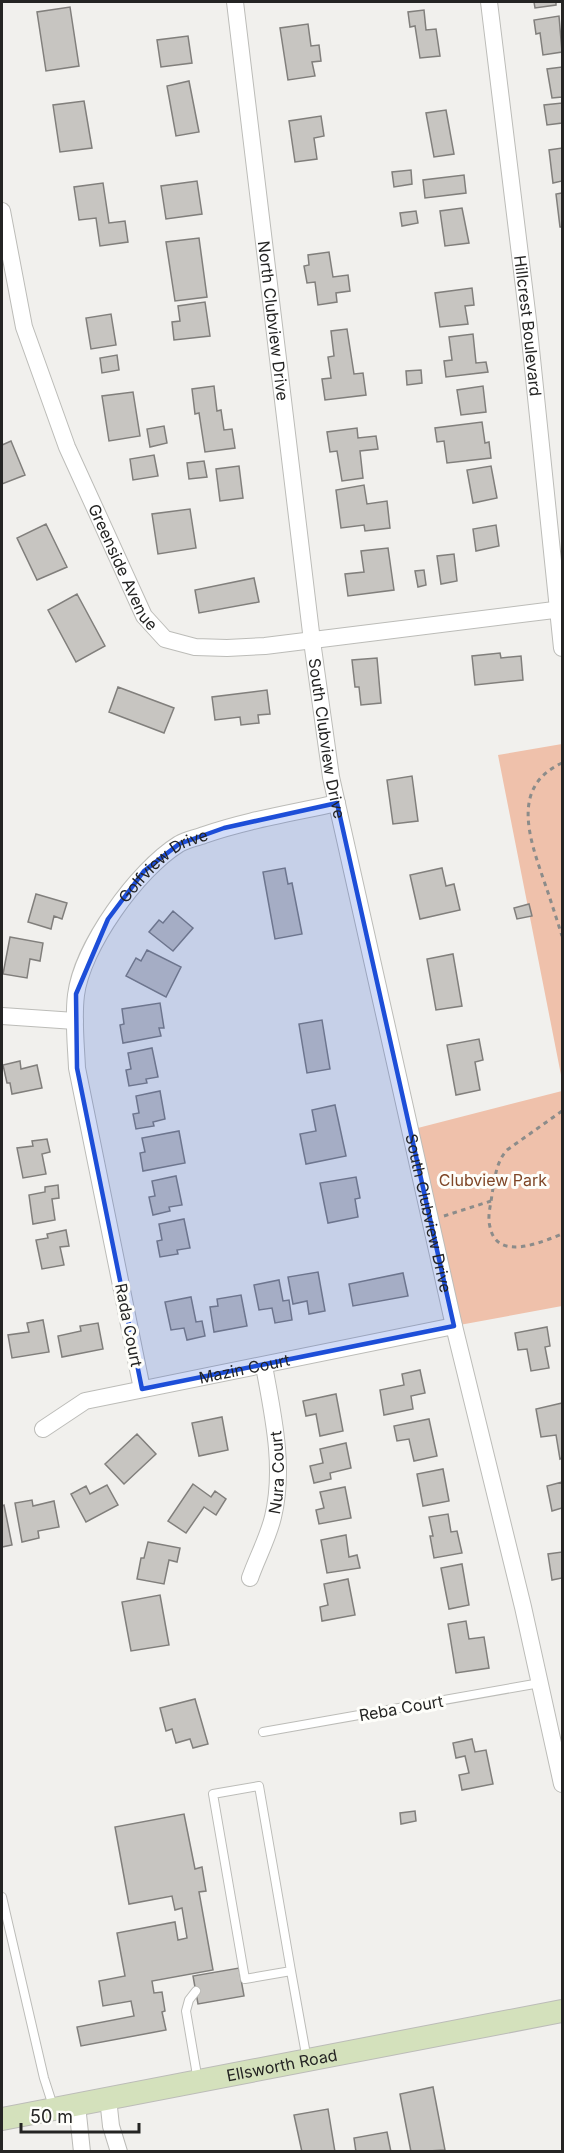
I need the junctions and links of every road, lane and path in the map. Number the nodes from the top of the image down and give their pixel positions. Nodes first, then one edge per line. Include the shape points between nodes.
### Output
1 (235, 2) edge
2 (489, 2) edge
3 (2, 211) edge
4 (560, 609) edge
5 (312, 641) junction
6 (562, 648) edge
7 (562, 763) edge
8 (337, 803) junction
9 (562, 936) edge
10 (2, 1016) edge
11 (75, 1021) junction
12 (562, 1111) edge
13 (491, 1201) junction
14 (430, 1219) junction
15 (562, 1234) edge
16 (116, 1261) joint
17 (454, 1326) junction
18 (264, 1366) junction
19 (141, 1389) junction
20 (43, 1429) dead end
21 (250, 1578) dead end
22 (540, 1683) junction
23 (263, 1732) dead end
24 (562, 1785) edge
25 (2, 1897) edge
26 (291, 1971) junction
27 (196, 1991) dead end
28 (562, 2011) edge
29 (307, 2060) junction
30 (198, 2081) junction
31 (108, 2098) junction
32 (77, 2105) junction
33 (54, 2109) junction
34 (2, 2119) edge
35 (82, 2151) edge
36 (118, 2151) edge

1 - 5 street, North Clubview Drive
2 - 4 street, Hillcrest Boulevard
3 - 5 street, Greenside Avenue via 24,327 67,447 144,616 165,639 195,647
4 - 5 street, Greenside Avenue
4 - 6 street, Hillcrest Boulevard
5 - 8 street, South Clubview Drive
7 - 9 path via 544,774 535,787 527,818
8 - 11 street, Golfview Drive via 224,828 179,844 144,872 108,919 82,973
8 - 14 street, South Clubview Drive
10 - 11 street
11 - 16 street, Golfview Drive via 77,1068
12 - 13 path via 500,1158
13 - 14 path
13 - 15 path via 490,1228 500,1242 520,1248
14 - 17 street, South Clubview Drive
16 - 19 street, Rada Court
17 - 18 street, Mazin Court
17 - 22 street, South Clubview Drive
18 - 19 street, Mazin Court
18 - 21 street, Nura Court via 275,1428 277,1485 273,1518
19 - 20 street, Mazin Court via 85,1401
22 - 23 lane, Reba Court
22 - 24 street, South Clubview Drive
25 - 33 lane
26 - 26 lane via 259,1786 213,1794 245,1979
26 - 29 lane
27 - 30 lane via 186,2011
28 - 29 main road, Ellsworth Road
29 - 30 main road, Ellsworth Road
30 - 31 main road, Ellsworth Road
31 - 32 main road, Ellsworth Road
31 - 36 street
32 - 33 main road, Ellsworth Road
32 - 35 street
33 - 34 main road, Ellsworth Road

